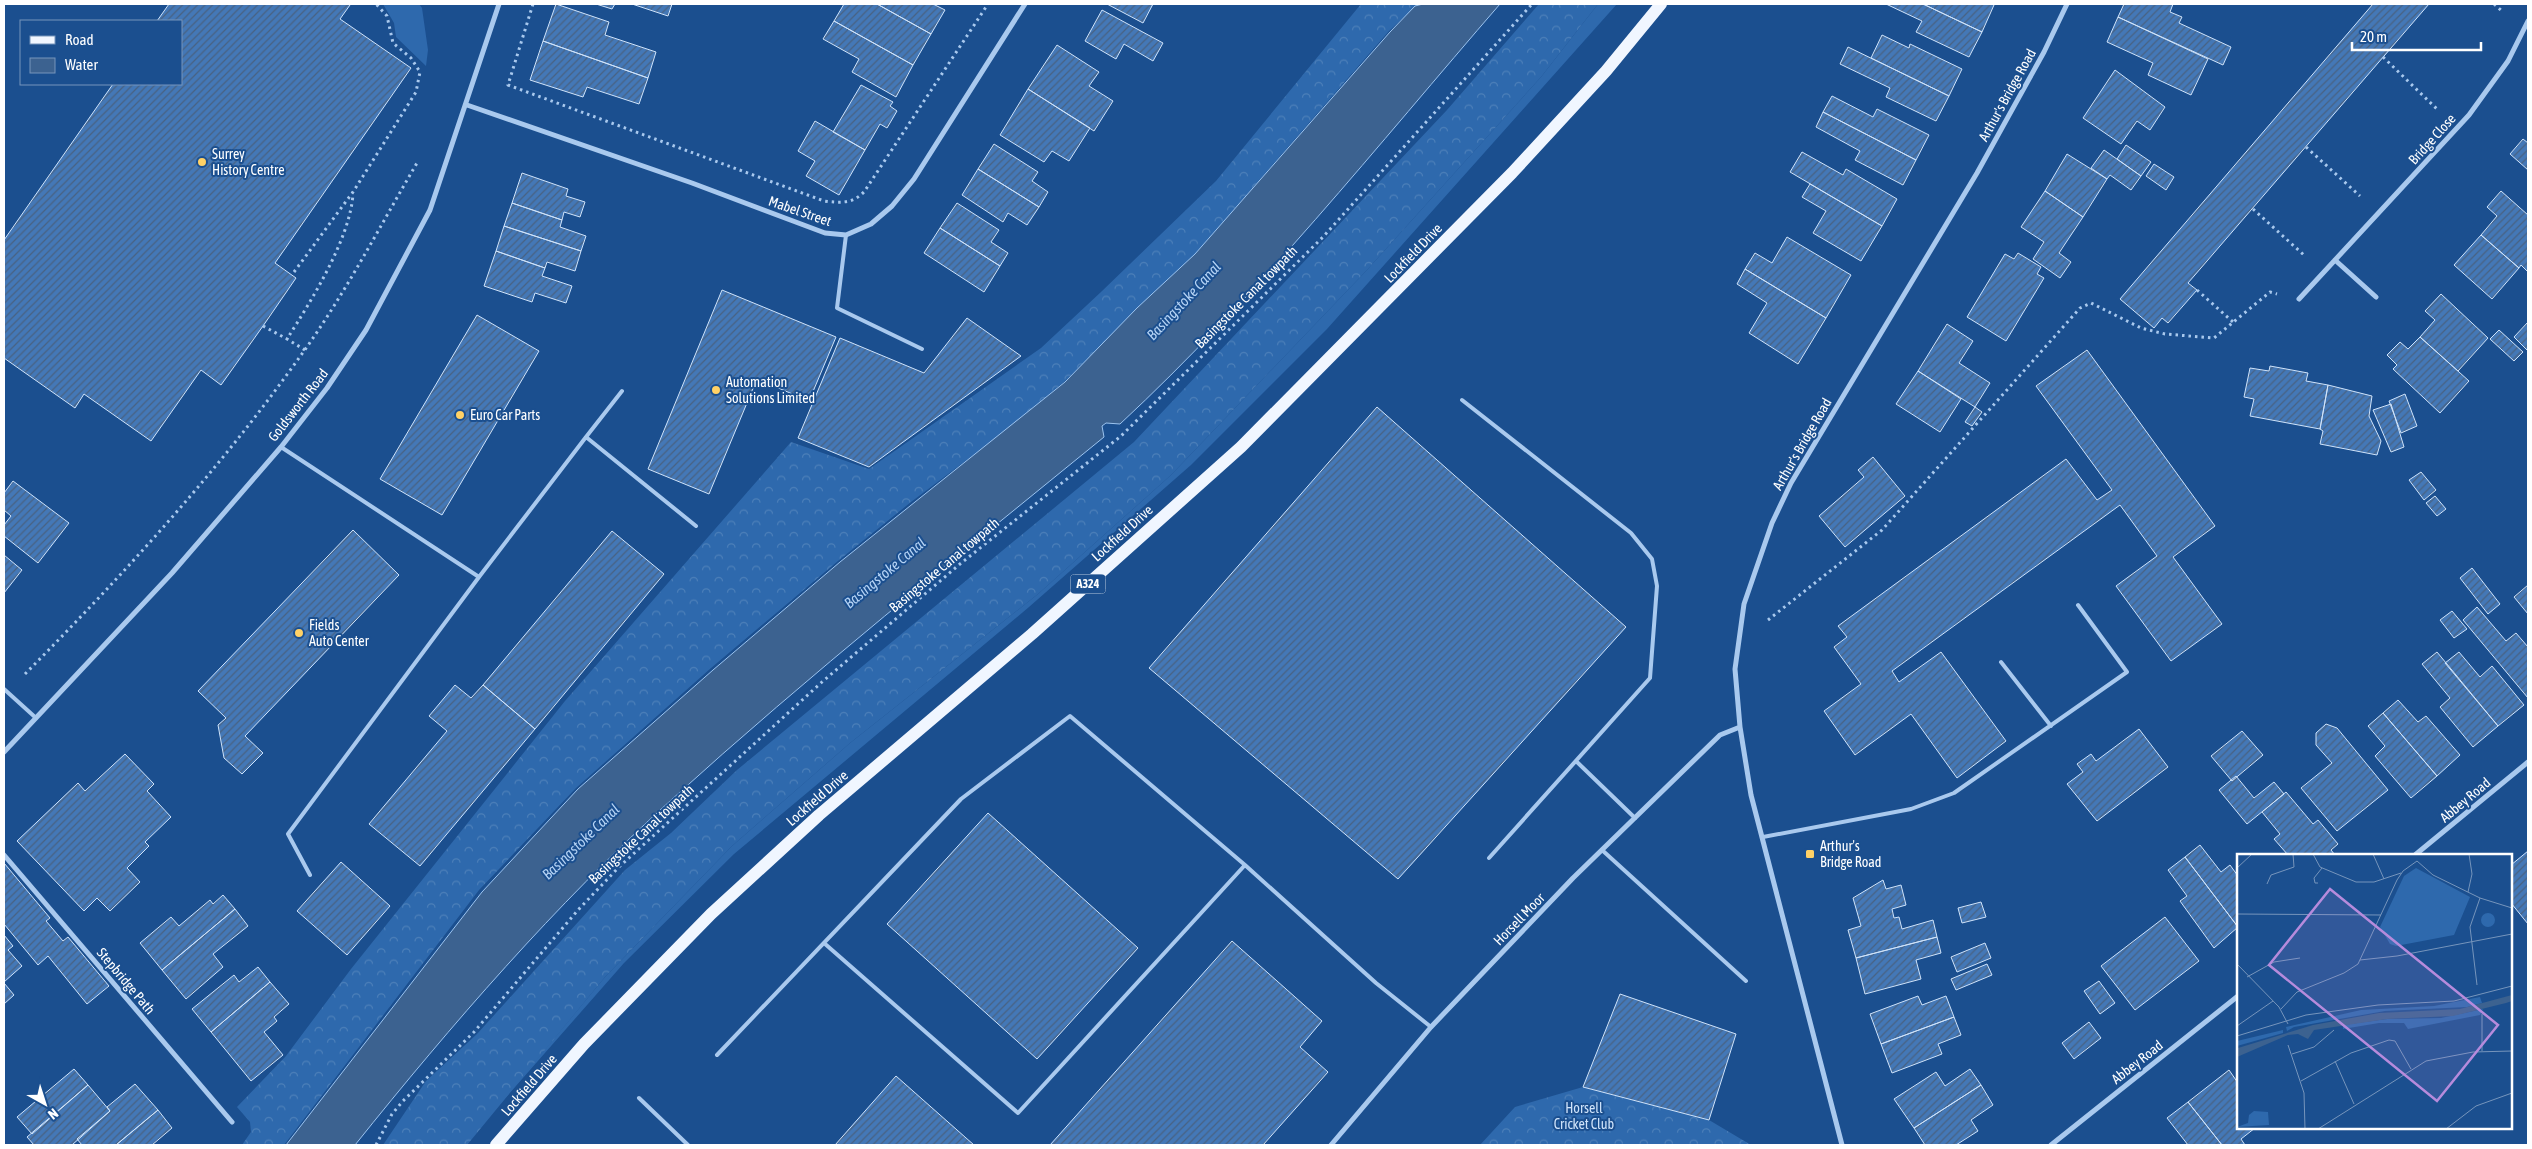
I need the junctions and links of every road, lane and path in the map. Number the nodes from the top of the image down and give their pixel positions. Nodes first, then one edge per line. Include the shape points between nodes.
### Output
1 (376, 4) edge
2 (500, 4) edge
3 (534, 4) edge
4 (988, 4) edge
5 (1025, 4) edge
6 (1532, 4) edge
7 (1662, 4) edge
8 (2067, 4) edge
9 (2528, 21) edge
10 (2383, 57) dead end
11 (467, 105) junction
12 (2457, 128) junction
13 (2306, 147) dead end
14 (421, 156) dead end
15 (353, 192) junction
16 (2253, 209) dead end
17 (2379, 214) junction
18 (846, 235) junction
19 (2335, 260) junction
20 (294, 272) dead end
21 (2324, 273) junction
22 (2197, 290) dead end
23 (2376, 297) dead end
24 (2299, 299) joint
25 (2234, 322) junction
26 (263, 326) dead end
27 (287, 339) junction
28 (922, 349) dead end
29 (304, 350) junction
30 (622, 391) dead end
31 (1462, 400) dead end
32 (586, 437) junction
33 (281, 447) junction
34 (696, 526) dead end
35 (479, 577) junction
36 (2078, 605) dead end
37 (1738, 644) junction
38 (2001, 662) dead end
39 (6, 690) edge
40 (36, 718) junction
41 (2050, 726) junction
42 (1740, 727) junction
43 (4, 752) edge
44 (1577, 762) junction
45 (2528, 762) edge
46 (1635, 818) junction
47 (1763, 837) junction
48 (1602, 850) junction
49 (2416, 854) edge
50 (4, 855) edge
51 (1489, 858) dead end
52 (1244, 866) junction
53 (310, 875) dead end
54 (824, 943) junction
55 (1746, 981) dead end
56 (2237, 997) edge
57 (1431, 1027) junction
58 (716, 1055) dead end
59 (638, 1098) dead end
60 (232, 1122) dead end
61 (376, 1145) edge
62 (496, 1145) edge
63 (688, 1145) edge
64 (1331, 1145) edge
65 (1842, 1145) edge
66 (2050, 1145) edge

1 - 15 path via 388,16 393,43 411,58 420,72 416,92
2 - 11 street, Goldsworth Road
3 - 4 path via 508,84 824,201 843,203 858,198 864,192
5 - 18 street, Mabel Street via 914,179 892,206 871,224
6 - 61 path, Basingstoke Canal towpath via 1323,237 1121,436 960,564 822,682 618,867 474,1032 403,1101 392,1114
7 - 62 main road, Lockfield Drive / A324 via 1606,71 1512,173 1241,447 1032,634 819,815 711,914 584,1044
8 - 37 street, Arthur's Bridge Road via 1977,173 1791,483 1772,523 1744,604
9 - 12 street, Bridge Close via 2503,69
10 - 12 path
11 - 18 street, Mabel Street via 656,170 824,233
11 - 33 street, Goldsworth Road via 430,210 392,284 327,388
12 - 17 street, Bridge Close
13 - 17 path
14 - 29 path
15 - 20 path
15 - 27 path via 352,207 336,251 310,303
16 - 21 path
17 - 19 street, Bridge Close
18 - 28 lane via 837,308
19 - 21 street, Bridge Close
19 - 23 street
21 - 24 street, Bridge Close
22 - 25 path
24 - 25 path via 2270,292
25 - 37 path via 2214,338 2165,334 2141,328 2091,303 2080,308 1882,530
26 - 27 path
27 - 29 path
29 - 39 path via 225,455 140,554
30 - 32 lane
31 - 44 lane via 1631,533 1652,559 1657,586 1650,678
32 - 34 lane
32 - 35 lane
33 - 35 lane
33 - 40 street, Goldsworth Road via 172,573
35 - 53 lane via 288,834
36 - 41 lane via 2127,672
37 - 42 street, Arthur's Bridge Road via 1734,669
38 - 41 lane
39 - 40 lane
40 - 43 street, Goldsworth Road
41 - 47 lane via 1954,793 1934,801
42 - 46 street, Horsell Moor via 1720,735
42 - 47 street, Arthur's Bridge Road via 1751,794
44 - 46 lane
44 - 51 lane
45 - 49 street, Abbey Road
46 - 48 street, Horsell Moor
47 - 65 street, Arthur's Bridge Road
48 - 55 lane
48 - 57 street, Horsell Moor
50 - 60 street, Stepbridge Path
52 - 54 lane via 1070,716 962,798
52 - 54 lane via 1018,1113
52 - 57 lane via 1376,983
54 - 58 lane
56 - 66 street, Abbey Road
57 - 64 street, Horsell Moor
59 - 63 lane

